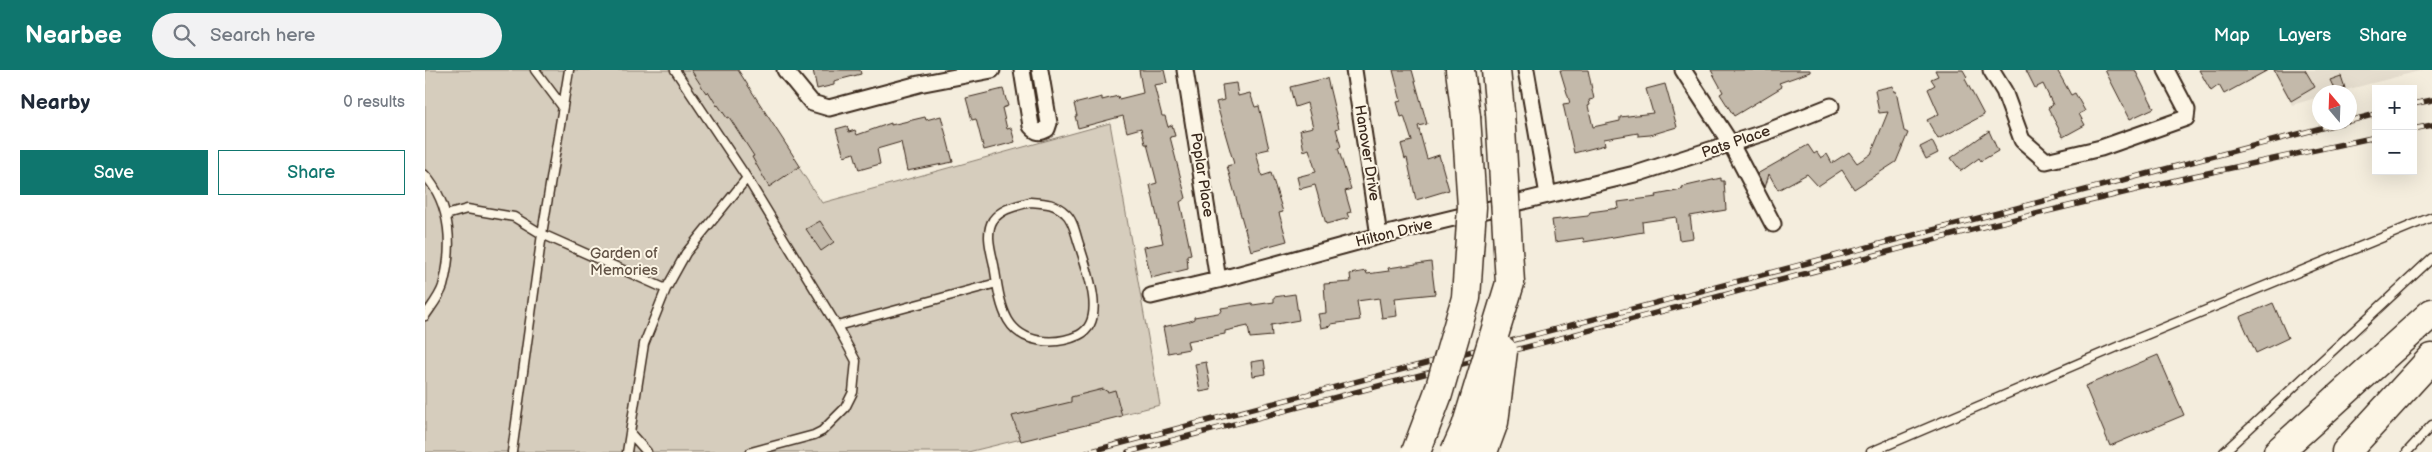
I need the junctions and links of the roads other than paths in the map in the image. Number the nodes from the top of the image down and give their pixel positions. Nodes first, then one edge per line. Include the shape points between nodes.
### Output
1 (535, 70) edge
2 (569, 70) edge
3 (675, 70) edge
4 (785, 70) edge
5 (992, 70) edge
6 (1021, 70) edge
7 (1041, 70) edge
8 (1185, 70) edge
9 (1354, 70) edge
10 (1460, 70) edge
11 (1496, 70) edge
12 (1525, 70) edge
13 (1683, 70) edge
14 (1991, 70) edge
15 (2165, 70) edge
16 (562, 106) junction
17 (1831, 106) dead end
18 (1731, 144) junction
19 (1639, 173) joint
20 (425, 175) edge
21 (747, 178) junction
22 (1549, 195) junction
23 (446, 215) junction
24 (2432, 217) edge
25 (1773, 224) dead end
26 (542, 234) junction
27 (1379, 236) junction
28 (2432, 258) edge
29 (1218, 280) junction
30 (997, 283) junction
31 (1510, 283) junction
32 (666, 289) junction
33 (1151, 296) dead end
34 (2432, 314) edge
35 (425, 316) edge
36 (837, 326) junction
37 (2432, 358) edge
38 (2432, 425) edge
39 (630, 433) junction
40 (1417, 448) edge
41 (512, 452) edge
42 (627, 452) edge
43 (647, 452) edge
44 (751, 452) edge
45 (1455, 452) edge
46 (1483, 452) edge
47 (1871, 452) edge
48 (2224, 452) edge
49 (2278, 452) edge
50 (2301, 452) edge
51 (2346, 452) edge
52 (2407, 452) edge

1 - 16 lane
2 - 16 lane
3 - 21 lane
4 - 5 street via 812,103 829,108 919,84
6 - 7 street via 1031,126 1041,132 1049,123
8 - 29 street, Poplar Place
9 - 27 street, Hanover Drive
10 - 40 highway, bridge via 1472,207 1466,298 1438,394
11 - 31 highway, bridge
12 - 22 street
13 - 18 street
14 - 15 street via 2004,91 2022,140 2046,161 2101,148 2186,118 2187,110
16 - 26 lane
17 - 18 street, Pats Place
18 - 19 street, Pats Place
18 - 25 street
19 - 22 street, Hilton Drive
20 - 23 lane
21 - 32 lane via 687,253
21 - 36 lane
22 - 27 street, Hilton Drive
23 - 26 lane via 467,209 514,217
23 - 35 lane via 450,242 443,288
24 - 47 lane
26 - 32 lane
26 - 41 lane
27 - 29 street, Hilton Drive
28 - 48 lane
29 - 33 street, Hilton Drive
30 - 30 lane via 1008,320 1026,338 1049,343 1079,335 1087,329 1094,291 1073,226 1067,214 1055,205 1030,202 1006,209 993,220 988,234
30 - 36 lane
31 - 45 highway, bridge via 1466,427
31 - 46 highway, bridge via 1493,422
32 - 39 lane via 644,344
34 - 49 highway
34 - 50 highway
36 - 44 lane via 856,360 853,392 845,408 814,436
37 - 51 highway
38 - 52 lane
39 - 42 lane
39 - 43 lane

